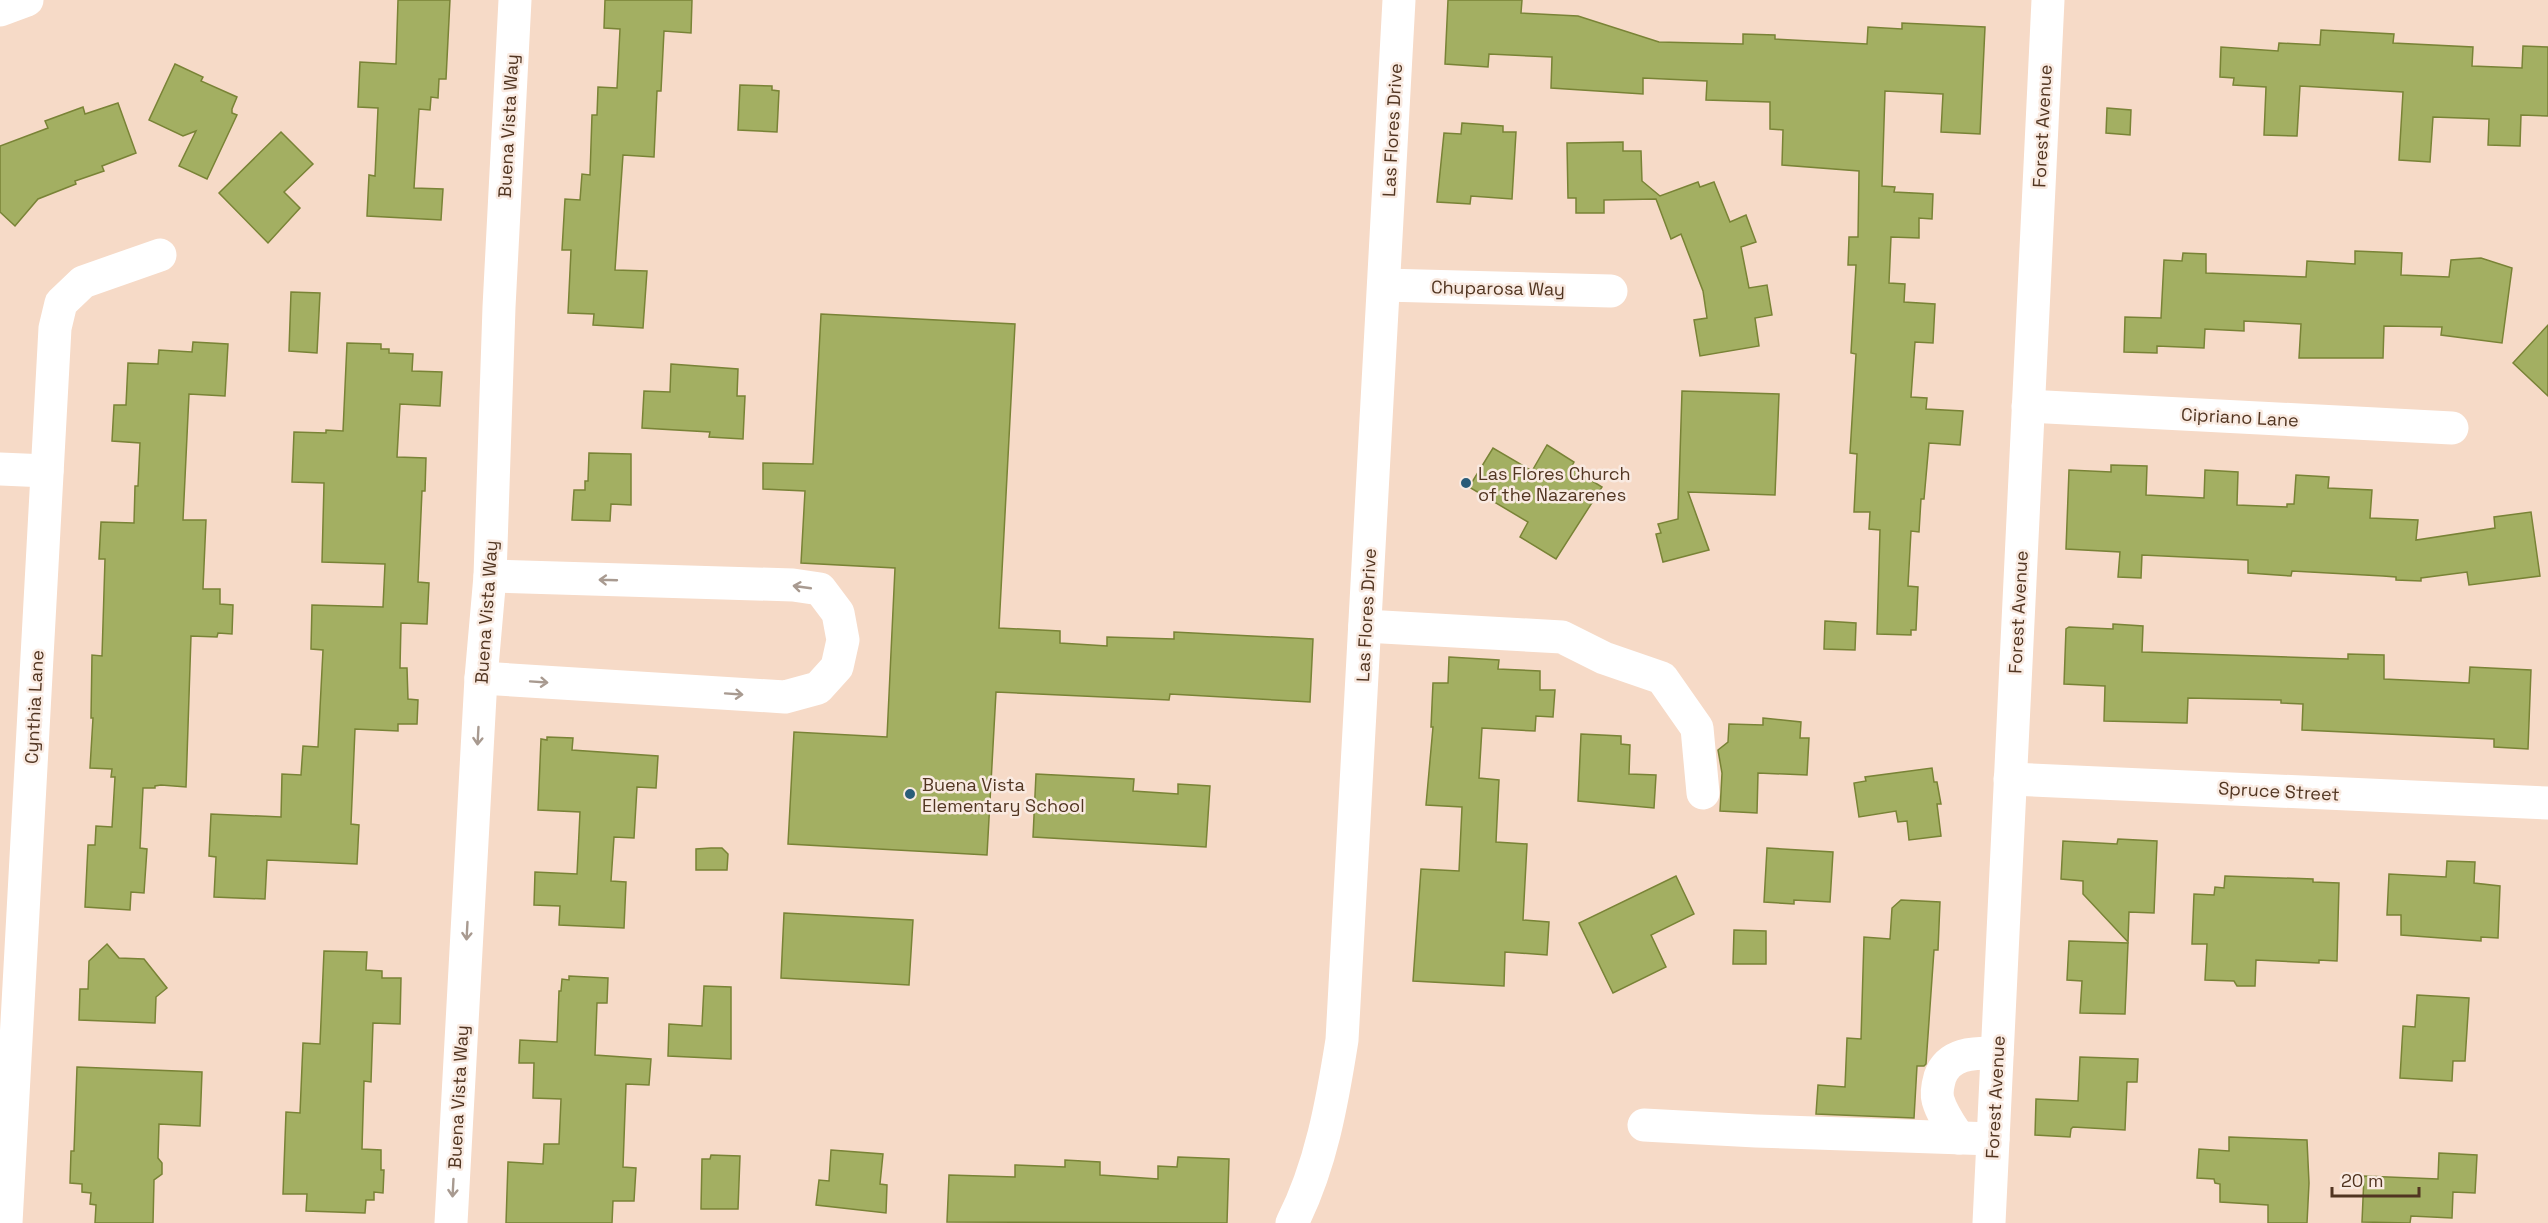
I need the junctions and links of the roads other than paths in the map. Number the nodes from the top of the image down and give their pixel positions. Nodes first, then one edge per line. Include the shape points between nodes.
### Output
1 (27, 0) edge
2 (515, 0) edge
3 (1399, 0) edge
4 (2048, 0) edge
5 (0, 10) edge
6 (160, 255) dead end
7 (1384, 285) junction
8 (1611, 291) dead end
9 (2028, 406) junction
10 (2451, 428) dead end
11 (0, 469) edge
12 (47, 471) junction
13 (490, 576) junction
14 (1365, 626) junction
15 (481, 678) junction
16 (2010, 779) junction
17 (1703, 793) dead end
18 (2548, 803) edge
19 (1997, 1053) junction
20 (1644, 1125) dead end
21 (1959, 1138) junction
22 (1993, 1139) junction
23 (6, 1223) edge
24 (452, 1223) edge
25 (1292, 1223) edge
26 (1989, 1223) edge

1 - 5 street
2 - 13 street, Buena Vista Way via 498,307
3 - 7 street, Las Flores Drive
4 - 9 street, Forest Avenue
6 - 12 street, Cynthia Lane via 83,282 62,303 55,328
7 - 8 street, Chuparosa Way
7 - 14 street, Las Flores Drive
9 - 10 street, Cipriano Lane
9 - 16 street, Forest Avenue
11 - 12 street
12 - 23 street, Cynthia Lane
13 - 15 street, Buena Vista Way
15 -> 13 street via 785,697 818,688 837,667 843,640 838,613 820,589
14 - 17 street via 1562,637 1604,658 1662,678 1697,728
14 - 25 street, Las Flores Drive via 1342,1040 1329,1118 1307,1195
15 -> 24 street, Buena Vista Way
16 - 18 street, Spruce Street
16 - 19 street, Forest Avenue
19 - 21 street via 1972,1053 1943,1069 1937,1097
19 - 22 street, Forest Avenue
20 - 21 street
21 - 22 street
22 - 26 street, Forest Avenue

